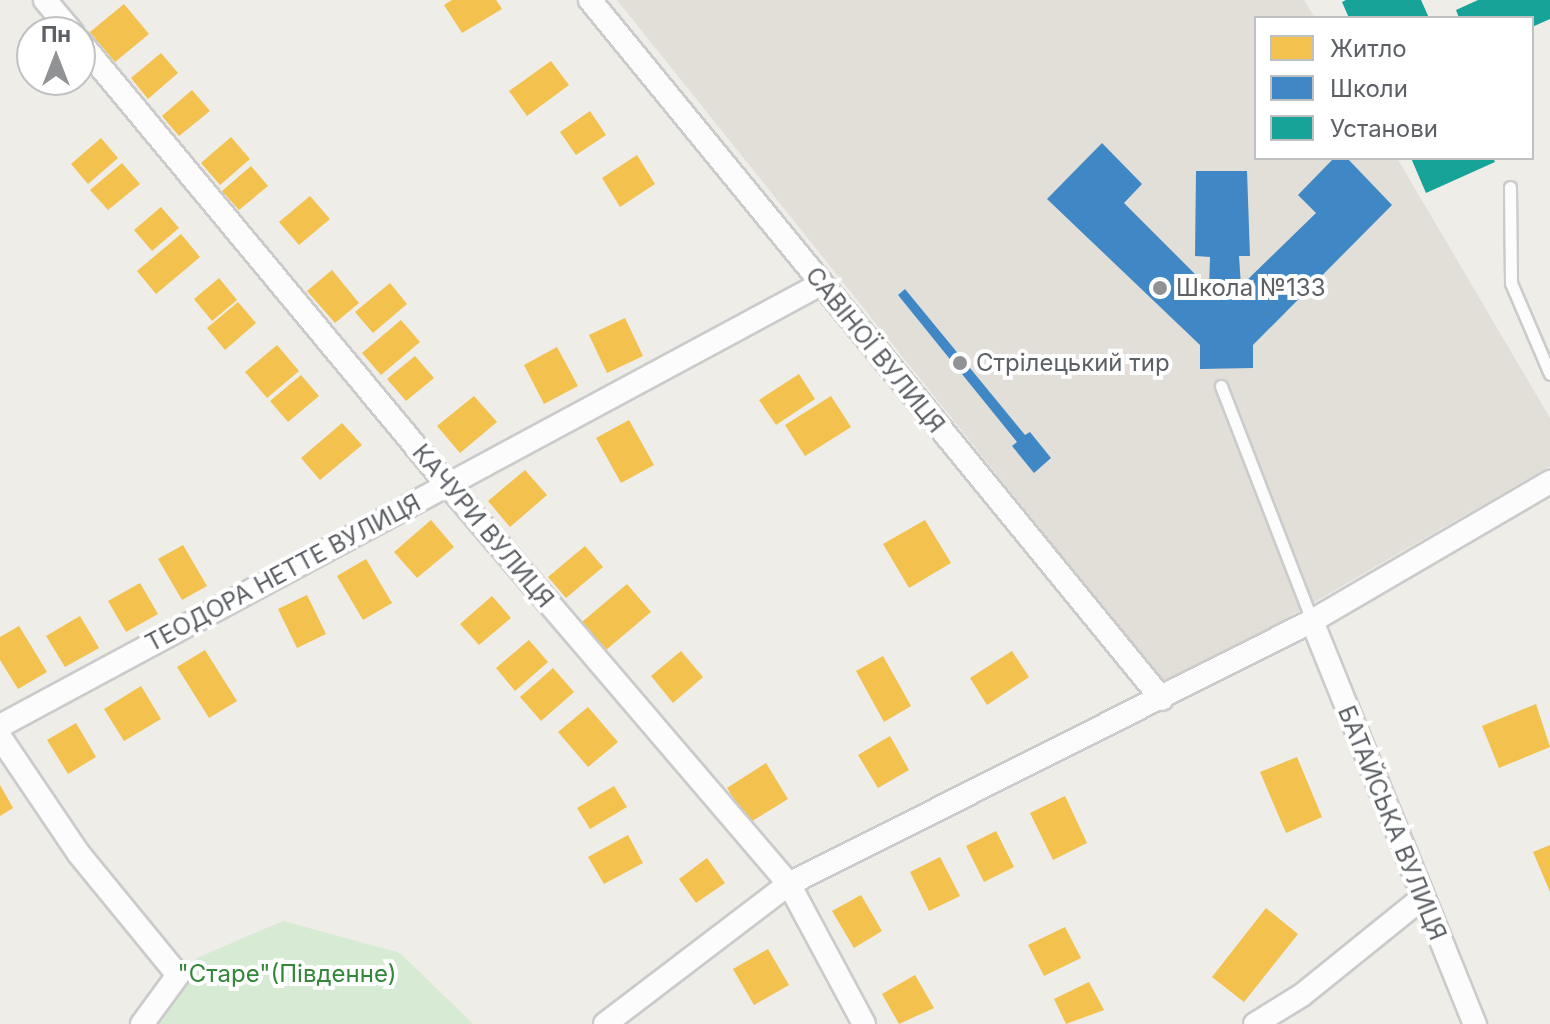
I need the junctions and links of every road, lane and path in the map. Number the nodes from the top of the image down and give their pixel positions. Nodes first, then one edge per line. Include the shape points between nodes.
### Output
1 (45, 0) edge
2 (590, 0) edge
3 (58, 16) edge
4 (96, 61) edge
5 (1510, 187) dead end
6 (821, 284) junction
7 (1550, 374) edge
8 (1221, 386) dead end
9 (1550, 482) edge
10 (447, 484) junction
11 (1312, 621) junction
12 (1162, 699) junction
13 (0, 726) edge
14 (0, 737) edge
15 (789, 884) junction
16 (1421, 899) junction
17 (142, 1024) edge
18 (605, 1024) edge
19 (864, 1024) edge
20 (1255, 1024) edge
21 (1475, 1024) edge

1 - 3 street
2 - 6 street, САВІНОЇ ВУЛИЦЯ
4 - 10 street, КАЧУРИ ВУЛИЦЯ
5 - 7 lane via 1511,283
6 - 10 street, ТЕОДОРА НЕТТЕ ВУЛИЦЯ
6 - 12 street, САВІНОЇ ВУЛИЦЯ
8 - 11 lane
9 - 11 street
10 - 13 street, ТЕОДОРА НЕТТЕ ВУЛИЦЯ
10 - 15 street, КАЧУРИ ВУЛИЦЯ
11 - 12 street
11 - 16 street, БАТАЙСЬКА ВУЛИЦЯ
12 - 15 street
14 - 17 street via 79,854 178,975
15 - 18 street
15 - 19 street, КАЧУРИ ВУЛИЦЯ
16 - 20 street via 1302,995
16 - 21 street, БАТАЙСЬКА ВУЛИЦЯ

